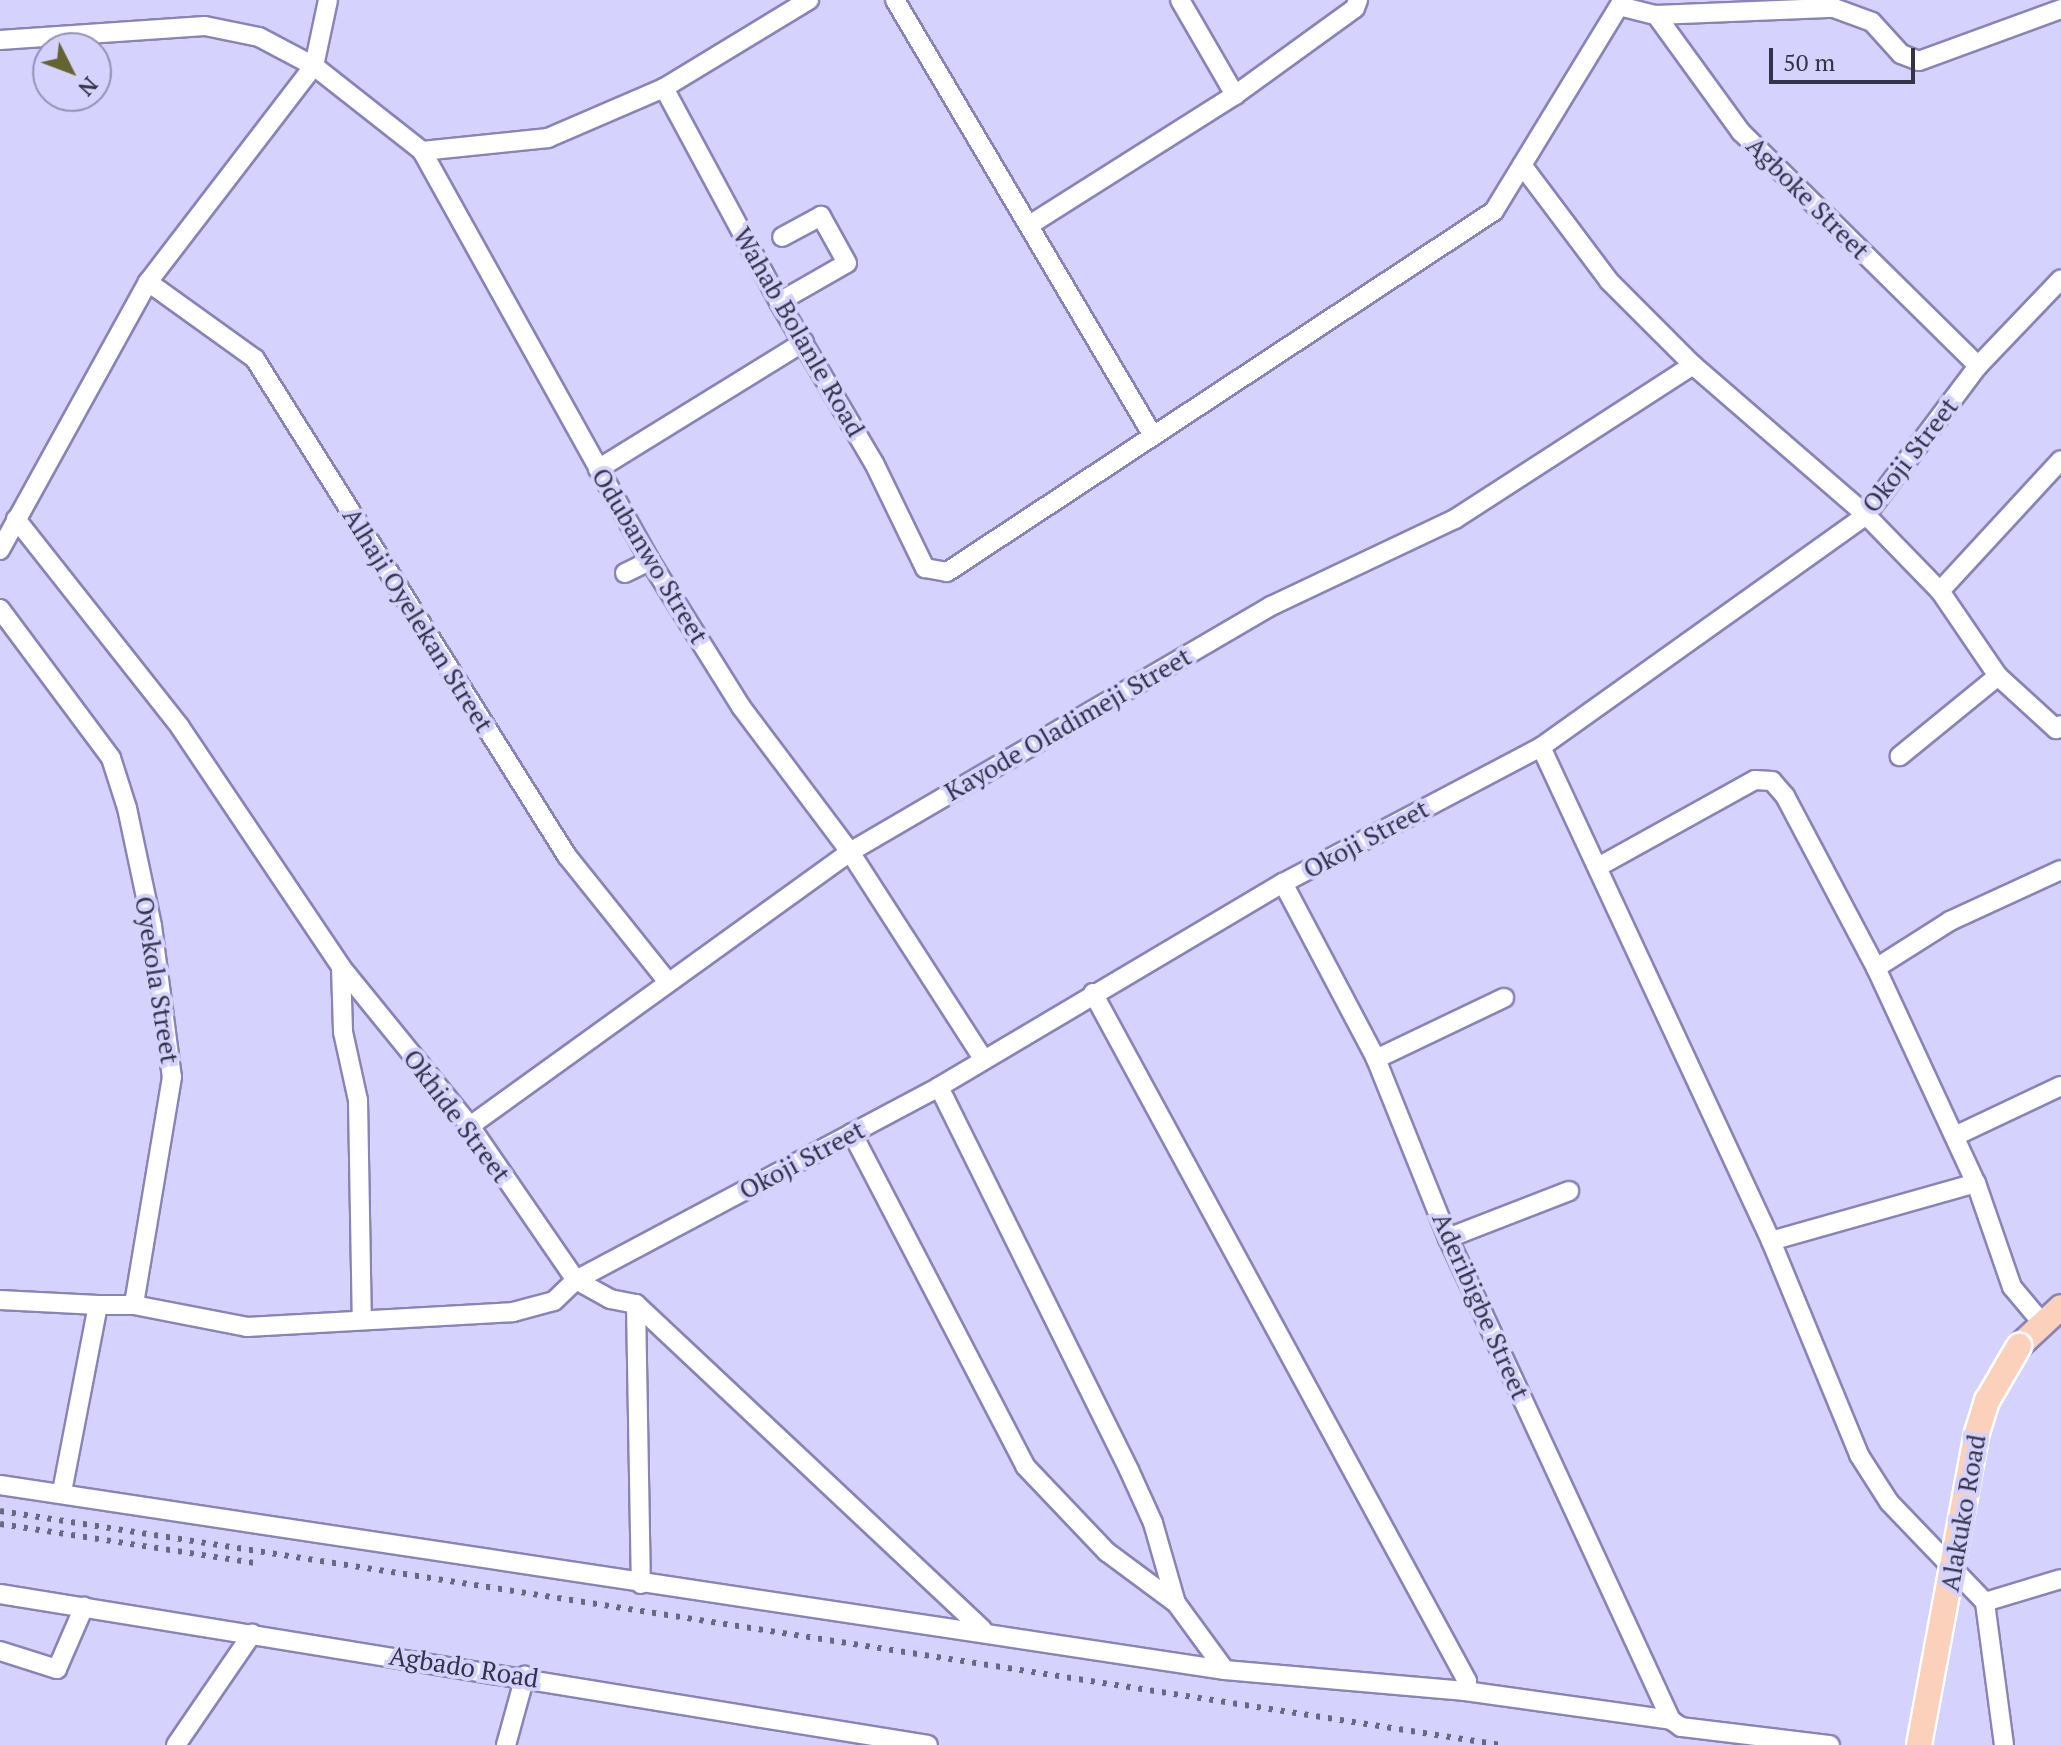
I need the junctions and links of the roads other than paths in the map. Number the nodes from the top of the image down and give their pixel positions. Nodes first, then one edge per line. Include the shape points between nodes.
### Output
1 (328, 0) edge
2 (809, 0) edge
3 (895, 0) edge
4 (1180, 0) edge
5 (1356, 4) edge
6 (1623, 4) edge
7 (2061, 9) edge
8 (1656, 15) junction
9 (0, 40) edge
10 (316, 58) junction
11 (664, 88) junction
12 (1235, 95) junction
13 (422, 151) junction
14 (1522, 165) junction
15 (1031, 224) junction
16 (782, 237) dead end
17 (2061, 279) edge
18 (148, 282) junction
19 (779, 302) junction
20 (804, 342) junction
21 (1693, 365) junction
22 (1978, 366) junction
23 (1152, 434) junction
24 (2061, 460) edge
25 (598, 469) junction
26 (1866, 515) junction
27 (16, 519) junction
28 (0, 550) edge
29 (650, 561) junction
30 (625, 573) dead end
31 (1940, 591) junction
32 (0, 609) edge
33 (1998, 676) junction
34 (2059, 730) edge
35 (1541, 747) junction
36 (1900, 756) dead end
37 (850, 852) junction
38 (1598, 867) junction
39 (2061, 870) edge
40 (1283, 883) junction
41 (341, 967) junction
42 (1876, 968) junction
43 (667, 981) junction
44 (1093, 993) junction
45 (1504, 998) dead end
46 (983, 1058) junction
47 (1376, 1059) junction
48 (2061, 1086) edge
49 (939, 1087) junction
50 (470, 1126) junction
51 (852, 1133) junction
52 (1955, 1136) junction
53 (1976, 1183) junction
54 (1569, 1191) dead end
55 (1448, 1238) junction
56 (1771, 1241) junction
57 (576, 1280) junction
58 (0, 1300) edge
59 (636, 1304) junction
60 (98, 1305) junction
61 (134, 1305) junction
62 (2061, 1307) edge
63 (362, 1319) junction
64 (2043, 1324) junction
65 (0, 1485) edge
66 (62, 1492) junction
67 (2061, 1579) edge
68 (641, 1584) junction
69 (0, 1598) edge
70 (1985, 1602) junction
71 (1176, 1603) junction
72 (84, 1607) junction
73 (982, 1629) junction
74 (252, 1634) junction
75 (0, 1651) edge
76 (1225, 1670) junction
77 (525, 1676) junction
78 (1465, 1691) junction
79 (1676, 1724) junction
80 (176, 1745) edge
81 (506, 1745) edge
82 (928, 1745) edge
83 (1830, 1745) edge
84 (1919, 1745) edge
85 (2004, 1745) edge

1 - 10 street
2 - 11 street
3 - 15 street
4 - 12 street
5 - 12 street
6 - 8 street
6 - 14 street
7 - 8 street via 1919,61 1901,54 1872,22 1834,8
8 - 22 street, Agboke Street via 1741,132
9 - 10 street, Odubanwo Street via 205,26 259,37
10 - 13 street, Odubanwo Street
10 - 18 street
11 - 13 street via 548,138
11 - 19 street, Wahab Bolanle Road
12 - 15 street
13 - 25 street, Odubanwo Street
14 - 21 street via 1609,281
14 - 23 street via 1494,211
15 - 23 street
16 - 19 street via 821,216 847,263
17 - 22 street, Okoji Street
18 - 27 street
18 - 43 street, Alhaji Oyelekan Street via 255,359 567,856
19 - 20 street, Wahab Bolanle Road
20 - 23 street, Wahab Bolanle Road via 874,463 925,568 934,572 947,572 1058,503
20 - 25 street
21 - 26 street
21 - 37 street, Kayode Oladimeji Street via 1455,519 1271,606
22 - 26 street, Okoji Street
24 - 31 street
25 - 29 street, Odubanwo Street
26 - 31 street
26 - 35 street, Okoji Street
27 - 28 street
27 - 41 street, Okhide Street via 180,727
29 - 30 street
29 - 37 street, Odubanwo Street via 742,708
31 - 33 street
32 - 61 street, Oyekola Street via 111,758 152,926 172,1077
33 - 34 street
33 - 36 street
35 - 38 street
35 - 40 street, Okoji Street
37 - 43 street, Kayode Oladimeji Street
37 - 46 street, Odubanwo Street
38 - 42 street via 1755,780 1772,781 1785,796
38 - 56 street
39 - 42 street via 1950,921
40 - 44 street, Okoji Street
40 - 47 street, Aderibigbe Street
41 - 50 street, Okhide Street
41 - 63 street via 343,1032 358,1100
42 - 52 street
43 - 50 street, Kayode Oladimeji Street
44 - 46 street, Okoji Street
44 - 78 street via 1467,1681
45 - 47 street
46 - 49 street, Okoji Street
47 - 55 street, Aderibigbe Street
48 - 52 street
49 - 51 street, Okoji Street
49 - 71 street via 1129,1470 1153,1523
50 - 57 street, Okhide Street
51 - 57 street, Okoji Street
51 - 71 street via 1025,1466 1107,1552
52 - 53 street
53 - 56 street
53 - 64 street via 2012,1287
54 - 55 street
55 - 79 street, Aderibigbe Street
56 - 70 street via 1859,1455 1889,1502
57 - 59 street, Okhide Street via 610,1299
57 - 63 street, Okoji Street via 554,1301 513,1312
58 - 60 street
59 - 68 street
59 - 73 street, Okhide Street
60 - 61 street
60 - 66 street
61 - 63 street, Okoji Street via 247,1327
62 - 64 main road, Alakuko Road
64 - 84 main road, Alakuko Road, bridge via 2019,1346 1987,1401 1977,1433
65 - 66 street
66 - 68 street
67 - 70 street
68 - 73 street
69 - 72 street, Agbado Road
70 - 85 street
71 - 76 street
72 - 74 street, Agbado Road
72 - 75 street via 57,1669
73 - 76 street
74 - 77 street, Agbado Road
74 - 80 street
76 - 78 street
77 - 81 street
77 - 82 street, Agbado Road
78 - 79 street
79 - 83 street

